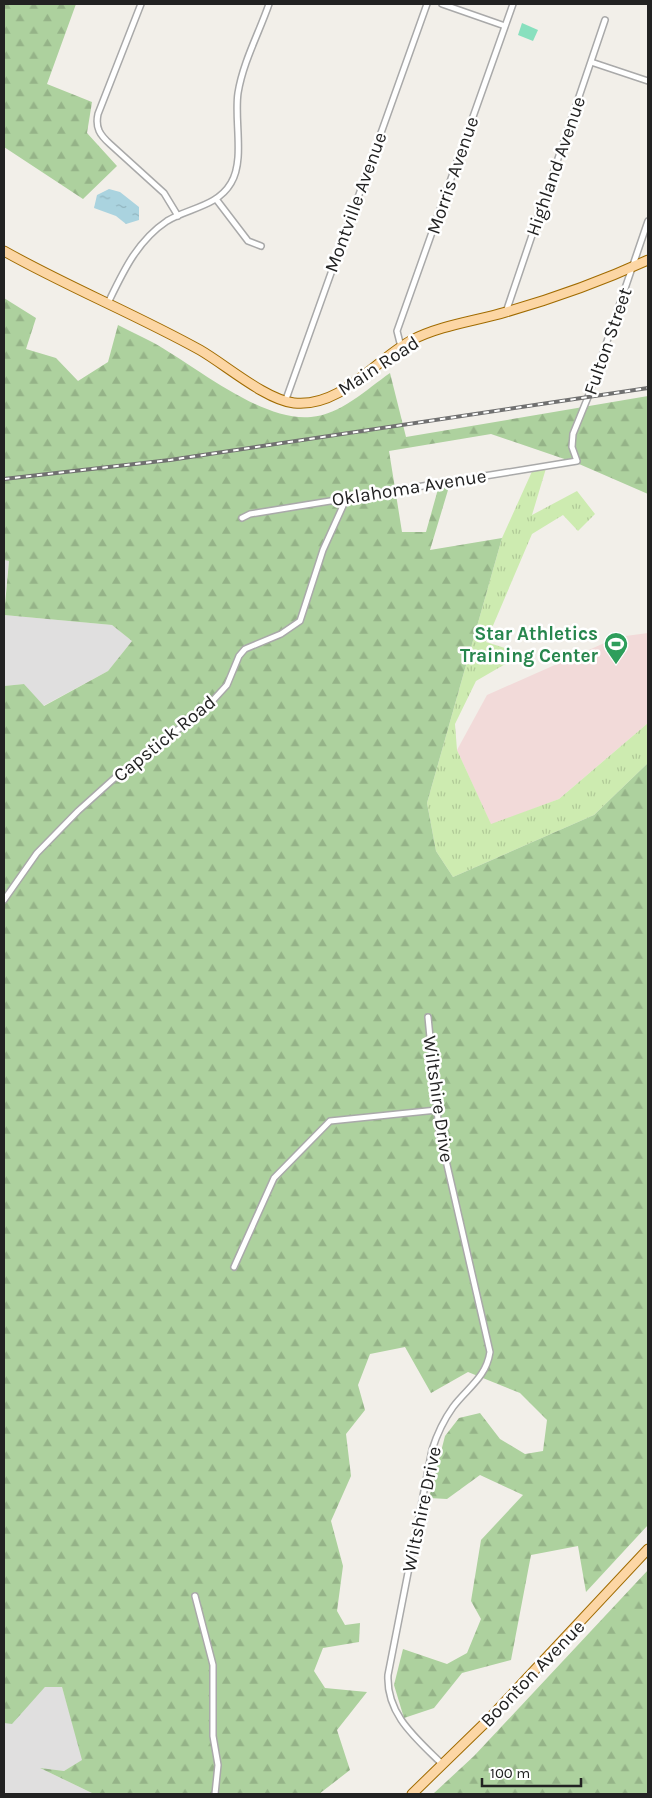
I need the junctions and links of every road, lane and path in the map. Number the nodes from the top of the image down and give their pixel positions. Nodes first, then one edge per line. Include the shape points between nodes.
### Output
1 (141, 4) edge
2 (270, 4) edge
3 (427, 4) edge
4 (442, 4) edge
5 (513, 4) edge
6 (605, 20) dead end
7 (505, 26) junction
8 (591, 62) junction
9 (648, 81) edge
10 (216, 199) junction
11 (178, 216) junction
12 (648, 221) edge
13 (260, 246) dead end
14 (4, 251) edge
15 (648, 260) edge
16 (631, 268) junction
17 (108, 303) junction
18 (505, 313) junction
19 (401, 347) junction
20 (285, 402) junction
21 (577, 461) joint
22 (347, 497) junction
23 (242, 518) dead end
24 (4, 900) edge
25 (428, 1017) dead end
26 (437, 1110) junction
27 (234, 1268) dead end
28 (648, 1549) edge
29 (195, 1596) dead end
30 (443, 1765) junction
31 (215, 1794) edge
32 (412, 1794) edge

1 - 11 street via 98,114 98,128 110,144 164,193
2 - 10 street via 239,88 236,173 230,185
3 - 20 street, Montville Avenue
4 - 7 street
5 - 7 street, Morris Avenue
6 - 8 street, Highland Avenue
7 - 19 street, Morris Avenue via 397,330
8 - 9 street
8 - 18 street, Highland Avenue
10 - 11 street
10 - 13 street via 248,241
11 - 17 street via 141,244 123,271
12 - 16 street, Fulton Street
14 - 17 main road, Main Road
15 - 16 main road, Main Road
16 - 18 main road, Main Road
16 - 21 street, Fulton Street via 573,434 572,447
17 - 20 main road, Main Road via 202,351
18 - 19 main road, Main Road via 427,334
19 - 20 main road, Main Road via 336,393 308,403
21 - 22 street, Oklahoma Avenue
22 - 23 street, Oklahoma Avenue
22 - 24 street, Capstick Road via 323,550 300,622 286,632 245,649 227,686 205,709 78,811 36,853
25 - 26 street, Wiltshire Drive
26 - 27 street via 330,1121 274,1178
26 - 30 street, Wiltshire Drive via 490,1352 483,1374 444,1421 432,1450 388,1684 401,1722
28 - 30 main road, Boonton Avenue
29 - 31 street via 213,1665 213,1736 218,1764
30 - 32 main road, Boonton Avenue

